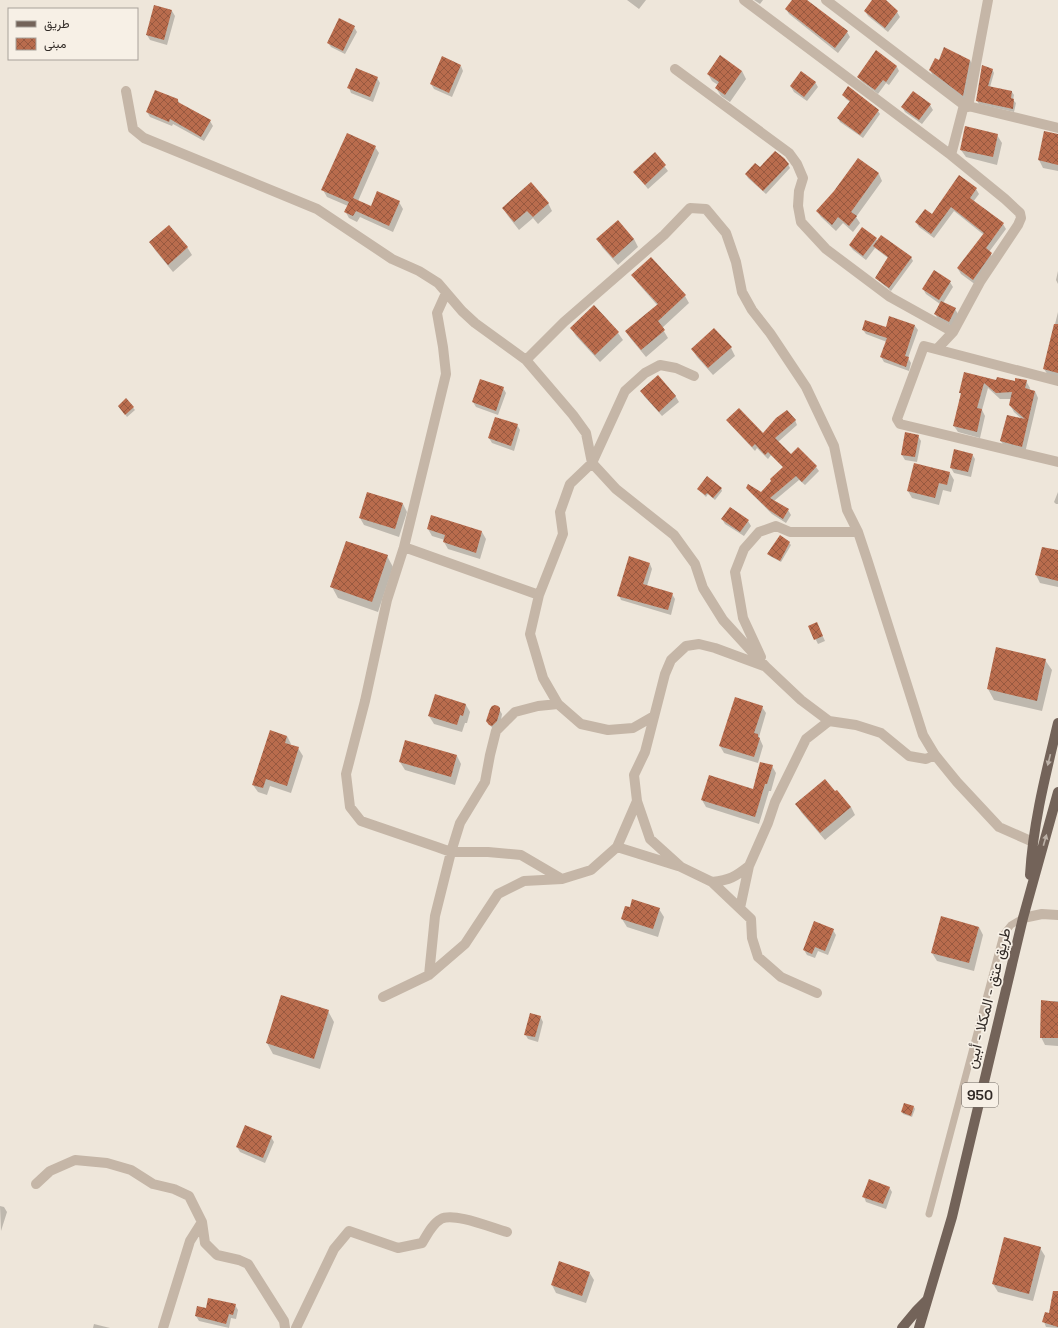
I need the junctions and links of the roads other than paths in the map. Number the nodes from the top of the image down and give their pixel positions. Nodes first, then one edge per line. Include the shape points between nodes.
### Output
1 (744, 0) edge
2 (826, 0) edge
3 (988, 0) edge
4 (675, 69) dead end
5 (126, 91) dead end
6 (966, 106) junction
7 (1058, 128) edge
8 (951, 155) junction
9 (446, 293) junction
10 (953, 332) junction
11 (937, 349) junction
12 (526, 360) junction
13 (694, 376) dead end
14 (1058, 381) edge
15 (1058, 462) edge
16 (592, 463) junction
17 (858, 532) junction
18 (404, 547) junction
19 (539, 595) junction
20 (766, 667) junction
21 (558, 704) junction
22 (654, 716) junction
23 (829, 721) junction
24 (1058, 723) edge
25 (935, 755) junction
26 (1058, 792) edge
27 (637, 801) junction
28 (1033, 842) junction
29 (617, 847) junction
30 (452, 852) junction
31 (749, 866) junction
32 (681, 867) junction
33 (562, 879) junction
34 (712, 882) junction
35 (1030, 891) junction
36 (740, 908) junction
37 (1058, 915) edge
38 (1023, 918) junction
39 (429, 975) junction
40 (817, 993) dead end
41 (383, 997) dead end
42 (36, 1184) dead end
43 (929, 1214) dead end
44 (202, 1222) junction
45 (507, 1232) dead end
46 (928, 1299) junction
47 (163, 1328) edge
48 (285, 1328) edge
49 (296, 1328) edge
50 (902, 1328) edge
51 (919, 1328) edge

1 - 8 street
2 - 6 street
3 - 6 street
4 - 10 street via 789,153 803,178 798,206 801,222 826,249 890,297
5 - 9 street via 133,129 144,138 317,209 392,259 438,283
6 - 7 street
6 - 8 street
8 - 10 street via 1012,205 1020,213 1021,218 980,282
9 - 12 street via 475,323
9 - 18 street via 437,313 446,374
10 - 11 street
11 - 14 street
11 - 15 street via 924,346 897,419 900,424
12 - 16 street via 586,433
12 - 17 street via 564,322 664,235 690,208 706,209 726,233 736,262 742,292 806,387 831,439 847,510
13 - 16 street via 676,368 660,366 645,373 625,391
16 - 19 street via 570,484 560,512 563,534
16 - 20 street via 616,489 674,535 695,564 703,588 723,620
17 - 20 street via 790,532 776,526 759,532 744,549 735,572 743,618
17 - 25 street via 923,736
18 - 19 street
18 - 30 street via 387,600 346,774 350,807 361,821
19 - 21 street via 530,634 543,678
20 - 22 street via 715,648 699,644 686,646 671,660
20 - 23 street via 800,700
21 - 22 street via 580,724 608,730 633,728
21 - 30 street via 515,712 496,731 485,782 460,823
22 - 27 street via 645,752 634,775
23 - 25 street via 881,734 909,756 926,759
23 - 31 street via 806,739 774,802 768,823
24 -> 28 main road, طريق عتق - المكلا - أبين / 950 via 1042,788
25 - 28 street via 999,827
35 -> 26 main road, طريق عتق - المكلا - أبين / 950
27 - 29 street
27 - 32 street via 650,839
28 - 35 main road, طريق عتق - المكلا - أبين / 950
29 - 32 street
29 - 33 street via 591,870
30 - 33 street via 521,855
30 - 39 street via 435,916
31 - 34 street via 738,875
31 - 36 street
32 - 34 street
33 - 39 street via 524,881 498,894 465,944
34 - 36 street
35 - 38 main road, طريق عتق - المكلا - أبين / 950
36 - 40 street via 751,919 752,938 758,957 781,977
37 - 38 street via 1042,914
38 - 43 lane via 1011,925 1003,935
38 - 46 main road, طريق عتق - المكلا - أبين / 950 via 952,1217
39 - 41 street
42 - 44 street via 50,1171 75,1160 107,1163 131,1170 153,1184 189,1196
44 - 47 street via 190,1241
44 - 48 street via 205,1243 217,1255 248,1264 284,1321
45 - 49 street via 455,1216 441,1219 429,1231 422,1244 398,1248 349,1231 334,1249
46 - 50 main road, طريق عتق - المكلا - أبين
46 - 51 main road, طريق عتق - المكلا - أبين / 950

